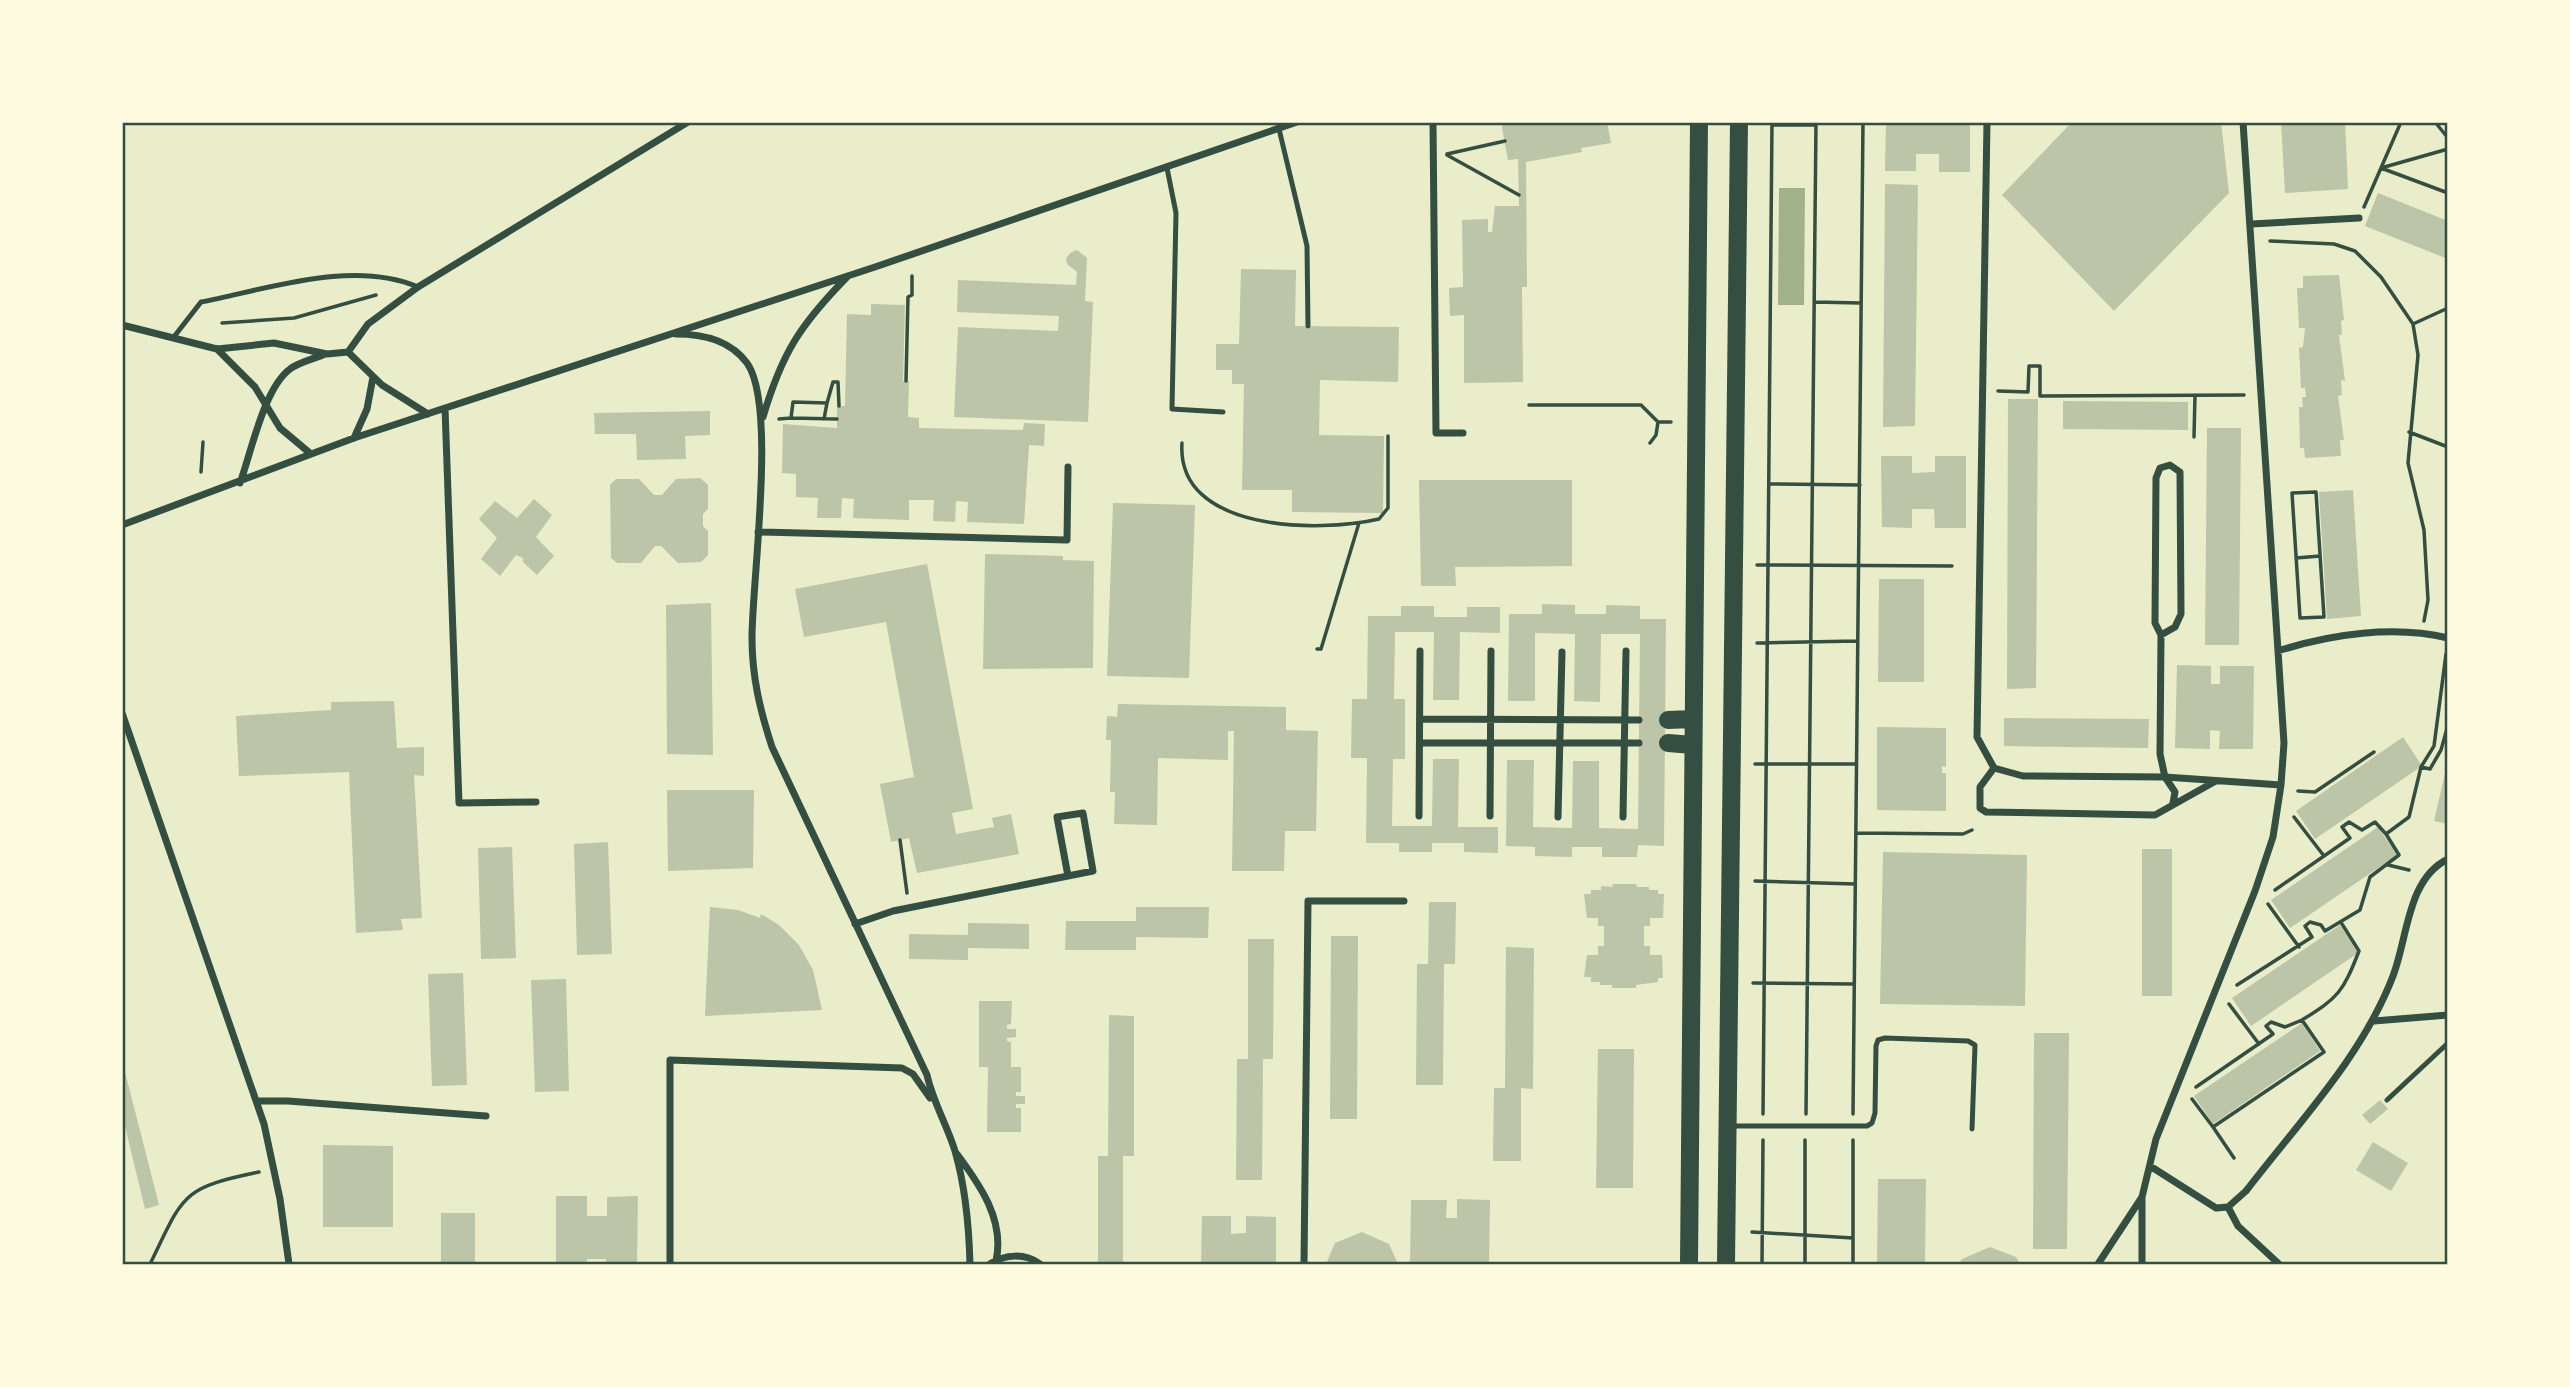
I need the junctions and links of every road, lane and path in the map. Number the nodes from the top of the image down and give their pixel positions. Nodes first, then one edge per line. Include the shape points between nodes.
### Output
1 (688, 122) edge
2 (1297, 122) edge
3 (1433, 122) edge
4 (1699, 122) edge
5 (1739, 122) edge
6 (1863, 122) edge
7 (1987, 122) edge
8 (2244, 122) edge
9 (2401, 122) edge
10 (2435, 122) edge
11 (1772, 124) edge
12 (1816, 124) edge
13 (1279, 129) junction
14 (2448, 138) edge
15 (1505, 141) dead end
16 (2448, 149) edge
17 (1167, 168) junction
18 (2381, 168) junction
19 (2448, 193) edge
20 (1519, 195) dead end
21 (2359, 218) joint
22 (2252, 224) junction
23 (2270, 241) dead end
24 (848, 276) junction
25 (912, 276) dead end
26 (418, 287) junction
27 (376, 295) dead end
28 (1814, 302) junction
29 (1861, 303) junction
30 (2448, 308) edge
31 (222, 323) dead end
32 (2413, 324) junction
33 (122, 325) edge
34 (1308, 326) dead end
35 (667, 335) junction
36 (173, 338) junction
37 (217, 349) junction
38 (348, 352) junction
39 (327, 354) junction
40 (373, 377) junction
41 (906, 381) dead end
42 (1998, 391) dead end
43 (2195, 395) junction
44 (2244, 395) dead end
45 (827, 402) junction
46 (1529, 405) dead end
47 (266, 406) junction
48 (839, 406) dead end
49 (445, 408) junction
50 (1223, 412) dead end
51 (428, 414) junction
52 (762, 418) junction
53 (792, 418) junction
54 (779, 419) dead end
55 (824, 419) junction
56 (837, 419) dead end
57 (1658, 422) junction
58 (1671, 422) dead end
59 (2409, 432) junction
60 (1463, 433) dead end
61 (1388, 436) dead end
62 (2194, 437) dead end
63 (354, 438) junction
64 (202, 442) dead end
65 (1182, 443) dead end
66 (1650, 443) dead end
67 (2448, 447) edge
68 (311, 454) junction
69 (1068, 467) dead end
70 (201, 472) dead end
71 (240, 483) junction
72 (1769, 484) junction
73 (1813, 485) junction
74 (1860, 485) junction
75 (1359, 523) junction
76 (122, 525) edge
77 (758, 532) junction
78 (2320, 556) junction
79 (2296, 558) junction
80 (1756, 565) dead end
81 (1769, 566) junction
82 (1812, 566) junction
83 (1857, 566) junction
84 (1952, 566) dead end
85 (2422, 632) junction
86 (2161, 635) junction
87 (2448, 638) edge
88 (1857, 641) junction
89 (1757, 643) dead end
90 (1768, 643) junction
91 (1810, 643) junction
92 (1317, 649) dead end
93 (1420, 651) dead end
94 (1491, 651) dead end
95 (1626, 651) dead end
96 (2278, 651) junction
97 (1562, 652) dead end
98 (2446, 654) dead end
99 (122, 713) edge
100 (1420, 719) junction
101 (1490, 719) junction
102 (1693, 719) junction
103 (1624, 720) junction
104 (1639, 720) dead end
105 (1667, 720) dead end
106 (1561, 721) junction
107 (2448, 725) edge
108 (1420, 743) junction
109 (1490, 743) junction
110 (1560, 743) junction
111 (1624, 743) junction
112 (1639, 743) dead end
113 (1666, 743) dead end
114 (1693, 745) junction
115 (2375, 752) dead end
116 (1755, 764) dead end
117 (1766, 764) junction
118 (1809, 764) junction
119 (1856, 764) junction
120 (2421, 767) junction
121 (1994, 768) junction
122 (2165, 777) junction
123 (2214, 782) junction
124 (2281, 785) junction
125 (2298, 791) dead end
126 (536, 802) dead end
127 (2173, 803) junction
128 (1419, 816) dead end
129 (1490, 816) dead end
130 (1558, 817) dead end
131 (1623, 817) dead end
132 (2294, 817) dead end
133 (1972, 830) dead end
134 (1856, 833) junction
135 (2386, 834) junction
136 (900, 840) dead end
137 (2324, 856) junction
138 (2448, 859) edge
139 (2388, 865) junction
140 (2409, 870) dead end
141 (1068, 876) junction
142 (1755, 881) dead end
143 (1766, 882) junction
144 (1808, 883) junction
145 (1855, 884) junction
146 (2275, 890) dead end
147 (907, 894) dead end
148 (1404, 901) dead end
149 (2269, 904) dead end
150 (855, 923) junction
151 (2342, 924) junction
152 (2300, 947) junction
153 (1754, 983) dead end
154 (1765, 983) junction
155 (1808, 984) junction
156 (1854, 984) junction
157 (2237, 985) dead end
158 (2229, 1004) dead end
159 (2448, 1015) edge
160 (2302, 1020) junction
161 (2374, 1021) junction
162 (2448, 1043) edge
163 (2259, 1044) junction
164 (2196, 1087) dead end
165 (2192, 1099) dead end
166 (2387, 1100) dead end
167 (257, 1101) junction
168 (933, 1102) junction
169 (486, 1116) dead end
170 (1763, 1125) junction
171 (1727, 1126) junction
172 (1805, 1126) junction
173 (2213, 1127) junction
174 (1853, 1128) junction
175 (1972, 1129) dead end
176 (955, 1150) junction
177 (2234, 1158) dead end
178 (2150, 1166) junction
179 (262, 1172) dead end
180 (2142, 1197) junction
181 (2228, 1207) junction
182 (1752, 1232) dead end
183 (1762, 1232) junction
184 (1805, 1234) junction
185 (1853, 1238) junction
186 (993, 1263) edge
187 (150, 1265) edge
188 (289, 1265) edge
189 (670, 1265) edge
190 (970, 1265) edge
191 (1040, 1265) edge
192 (1304, 1265) edge
193 (1689, 1265) edge
194 (1726, 1265) edge
195 (1762, 1265) edge
196 (1805, 1265) edge
197 (1853, 1265) edge
198 (2098, 1265) edge
199 (2142, 1265) edge
200 (2278, 1265) edge

1 - 26 street
2 - 13 street
3 - 60 street via 1436,433
4 - 102 main road
5 - 171 main road
6 - 29 path
7 - 121 street via 1977,737
8 - 22 street
9 - 18 path
10 - 14 path
11 - 12 path
11 - 72 path
12 - 28 path
13 - 17 street
13 - 34 lane via 1307,246
15 - 20 path via 1445,154
16 - 18 path
17 - 24 street
17 - 50 lane via 1176,213 1172,409
18 - 19 path
18 - 21 path
21 - 22 street
22 - 96 street
23 - 32 path via 2334,244 2355,251 2381,277
24 - 35 street
24 - 52 street via 788,348
25 - 41 path
26 - 36 lane via 400,279 354,273 201,302
26 - 38 street via 368,324
27 - 31 path via 294,318
28 - 29 path
28 - 73 path
29 - 74 path
30 - 32 path
32 - 59 path via 2418,355
33 - 36 street
35 - 49 street
35 - 52 street via 694,334 731,346 754,377
36 - 37 street
37 - 39 street via 274,343
37 - 47 street via 256,387
38 - 39 street
38 - 40 street
39 - 47 street via 290,369
40 - 51 street
40 - 63 street via 367,409
42 - 43 path via 2028,392 2029,366 2040,366 2040,396
43 - 44 path
43 - 62 path
45 - 48 path via 833,382 838,382
45 - 53 path via 793,402
45 - 55 path
46 - 57 path via 1641,405
47 - 68 street via 280,428
47 - 71 street
49 - 51 street
49 - 126 street via 459,803
51 - 63 street
52 - 77 street
53 - 54 path
53 - 55 path
55 - 56 path
57 - 58 path
57 - 66 path
59 - 67 path
59 - 85 path via 2408,463 2427,565 2428,600
61 - 75 path via 1388,508 1380,519
63 - 68 street
64 - 70 path
65 - 75 path via 1188,478 1204,496 1232,513 1285,524
68 - 71 street
69 - 77 street via 1066,540
71 - 76 street
72 - 73 path
72 - 81 path
73 - 74 path
73 - 82 path
74 - 83 path
75 - 92 path via 1321,649
77 - 150 street via 752,638 755,694 772,747
78 - 79 path
78 - 79 path via 2324,617 2300,618
78 - 79 path via 2316,492 2292,494
80 - 81 path
81 - 82 path
81 - 90 path
82 - 83 path
82 - 91 path
83 - 84 path
83 - 88 path
85 - 87 street
85 - 96 street via 2390,631
86 - 86 street via 2175,627 2181,614 2180,472 2170,465 2160,468 2156,478 2155,623
86 - 122 street via 2160,754
88 - 91 path
88 - 119 path
89 - 90 path
90 - 91 path
90 - 117 path
91 - 118 path
93 - 100 street
94 - 101 street
95 - 103 street
96 - 124 street via 2284,743
97 - 106 street
98 - 120 path via 2434,746
99 - 167 street
100 - 101 street
100 - 108 street
101 - 106 street
101 - 109 street
102 - 105 main road
102 - 114 main road
103 - 104 street
103 - 106 street
103 - 111 street
106 - 110 street
107 - 120 path via 2437,761 2430,769
108 - 109 street
108 - 128 street
109 - 110 street
109 - 129 street
110 - 111 street
110 - 130 street
111 - 112 street
111 - 131 street
113 - 114 main road
114 - 193 main road
115 - 125 path via 2315,792
116 - 117 path
117 - 118 path
117 - 143 path
118 - 119 path
118 - 144 path
119 - 134 path
120 - 135 path via 2409,817
121 - 122 street via 2023,776
121 - 127 street via 1980,787 1980,808 1986,812 2155,815
122 - 123 street
122 - 127 street via 2175,792
123 - 124 street
123 - 127 street
124 - 178 street via 2273,836 2255,891 2156,1139
132 - 137 path
133 - 134 path via 1963,834
134 - 145 path
135 - 137 path via 2375,822 2362,830 2349,822 2342,827 2350,838
135 - 139 path via 2399,855
136 - 147 path
137 - 146 path
138 - 161 street via 2434,866 2420,886 2394,974
139 - 140 path
139 - 151 path via 2370,877 2360,910
141 - 141 street via 1093,871 1083,813 1057,817
141 - 150 street via 885,912
142 - 143 path
143 - 144 path
143 - 154 path
144 - 145 path
144 - 155 path
145 - 156 path
148 - 192 street via 1308,901
149 - 152 path
150 - 168 street via 927,1074
151 - 152 path via 2325,931 2310,922 2305,926 2312,937
151 - 160 path via 2359,951 2348,981 2336,999
152 - 157 path
153 - 154 path
154 - 155 path
154 - 170 path
155 - 156 path
155 - 172 path
156 - 174 path
158 - 163 path
159 - 161 street
160 - 163 path via 2285,1027 2271,1022 2266,1026 2273,1034
160 - 173 path via 2324,1052
161 - 181 street via 2246,1191
162 - 166 lane
163 - 164 path
165 - 173 path
167 - 169 street
167 - 188 street via 275,1169
168 - 176 street
168 - 189 street via 913,1074 902,1068 670,1060
170 - 171 lane
170 - 172 lane
170 - 183 path
171 - 194 main road
172 - 174 lane
172 - 184 path
173 - 177 path
174 - 175 lane via 1872,1123 1876,1046 1885,1038 1975,1045
174 - 185 path
176 - 186 street via 979,1185 999,1230
176 - 190 street via 968,1208
178 - 180 street
178 - 181 street via 2204,1203
179 - 187 path via 188,1195
180 - 198 street
180 - 199 street
181 - 200 street via 2238,1226
182 - 183 path
183 - 184 path
183 - 195 path
184 - 185 path
184 - 196 path
185 - 197 path
186 - 191 street via 1014,1256

